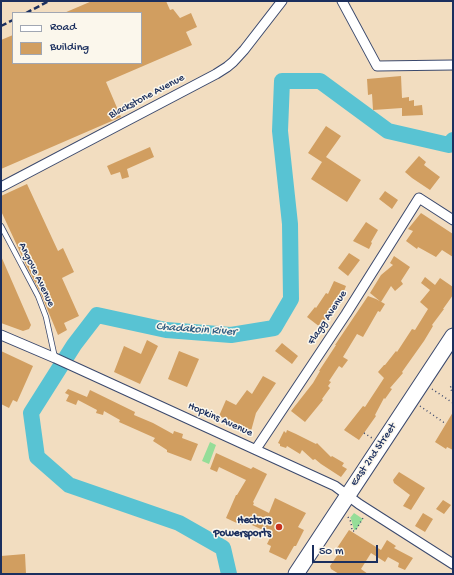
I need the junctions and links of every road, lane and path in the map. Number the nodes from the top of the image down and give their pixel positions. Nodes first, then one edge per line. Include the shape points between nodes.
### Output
1 (282, 1) edge
2 (342, 1) edge
3 (453, 65) edge
4 (1, 187) edge
5 (453, 220) edge
6 (1, 226) edge
7 (1, 335) edge
8 (453, 336) edge
9 (57, 359) junction
10 (453, 383) edge
11 (432, 389) dead end
12 (453, 393) edge
13 (453, 403) edge
14 (420, 406) dead end
15 (446, 424) dead end
16 (364, 433) dead end
17 (374, 440) dead end
18 (256, 449) junction
19 (347, 496) junction
20 (348, 517) dead end
21 (363, 518) dead end
22 (453, 564) edge
23 (296, 574) edge

1 - 4 street, Blackstone Avenue via 244,50 227,66
2 - 3 street via 377,66
5 - 18 street, Flagg Avenue via 419,198
6 - 9 lane, Angove Avenue via 38,296
7 - 9 street
8 - 19 main road, East 2nd Street
9 - 18 street, Hopkins Avenue
10 - 12 path via 450,388
11 - 13 path
14 - 15 path
16 - 17 path
18 - 19 street, Hopkins Avenue via 335,486
19 - 22 street, Hopkins Avenue
19 - 23 main road, East 2nd Street
20 - 21 path via 352,531 355,531

